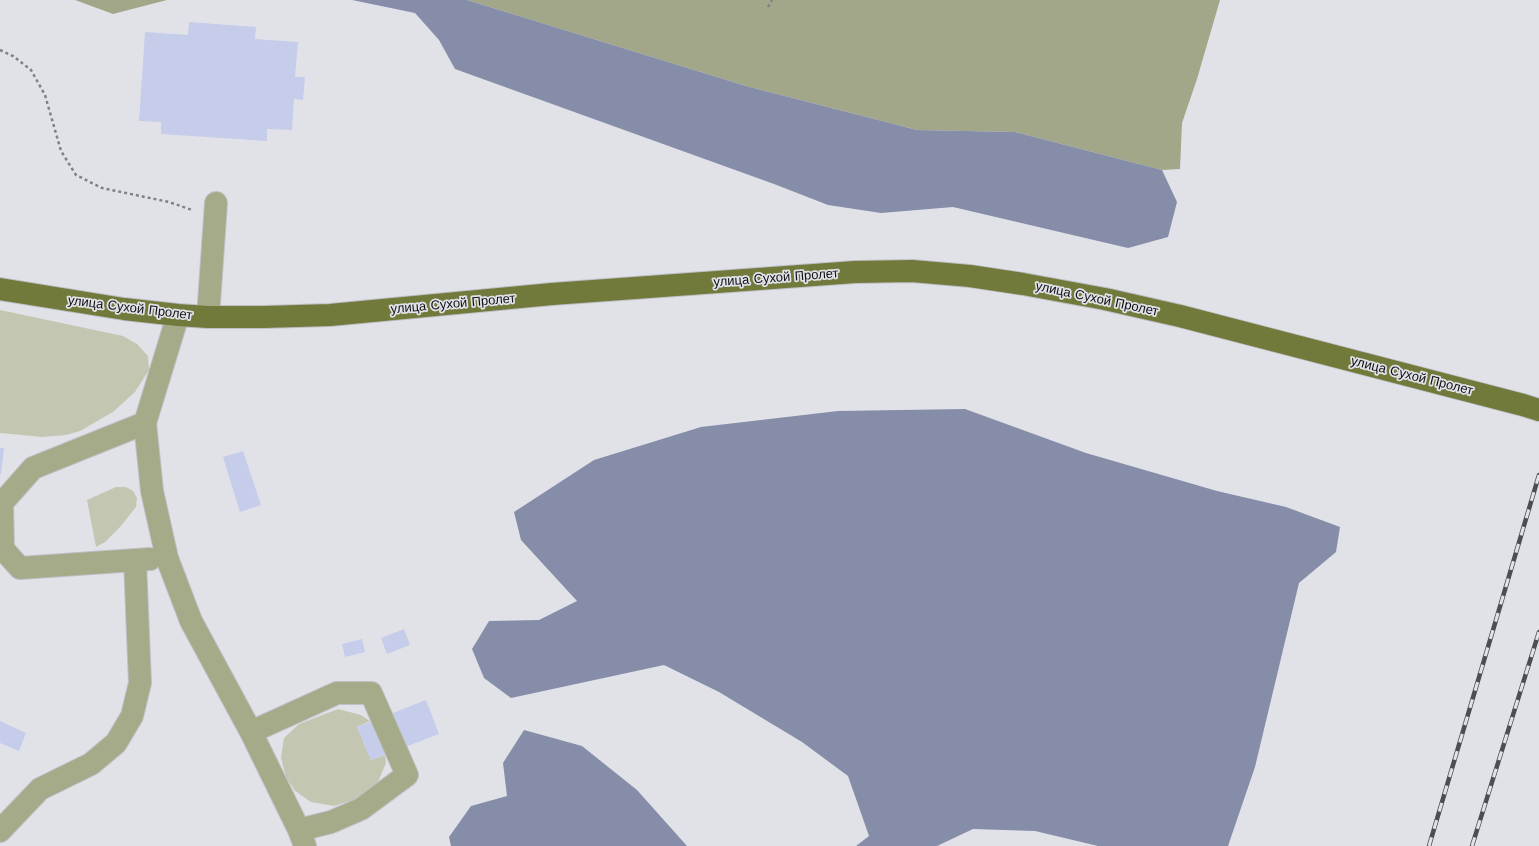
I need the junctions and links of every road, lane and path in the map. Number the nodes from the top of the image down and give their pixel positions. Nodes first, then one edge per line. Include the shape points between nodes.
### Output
1 (772, 0) edge
2 (768, 8) dead end
3 (0, 50) edge
4 (216, 203) dead end
5 (214, 228) junction
6 (0, 289) edge
7 (178, 315) junction
8 (208, 317) junction
9 (1539, 410) edge
10 (145, 423) junction
11 (1, 503) edge
12 (167, 558) junction
13 (135, 560) junction
14 (251, 732) junction
15 (0, 831) edge
16 (302, 838) edge

1 - 2 path
3 - 5 path via 13,56 31,70 45,95 61,151 76,175 102,188 169,202 198,212
4 - 5 street
5 - 8 street
6 - 7 main road, улица Сухой Пролет
7 - 8 main road, улица Сухой Пролет
7 - 10 street
8 - 9 main road, улица Сухой Пролет via 330,315 552,294 855,272 912,271 1008,281 1105,299 1180,316
10 - 11 street via 32,468
10 - 12 street via 152,491
11 - 13 street via 3,549 20,568
12 - 13 street
12 - 14 street via 191,621
13 - 15 street via 140,683 132,716 116,743 91,764 40,789
14 - 16 street
14 - 16 street via 337,693 371,692 407,775 361,809

